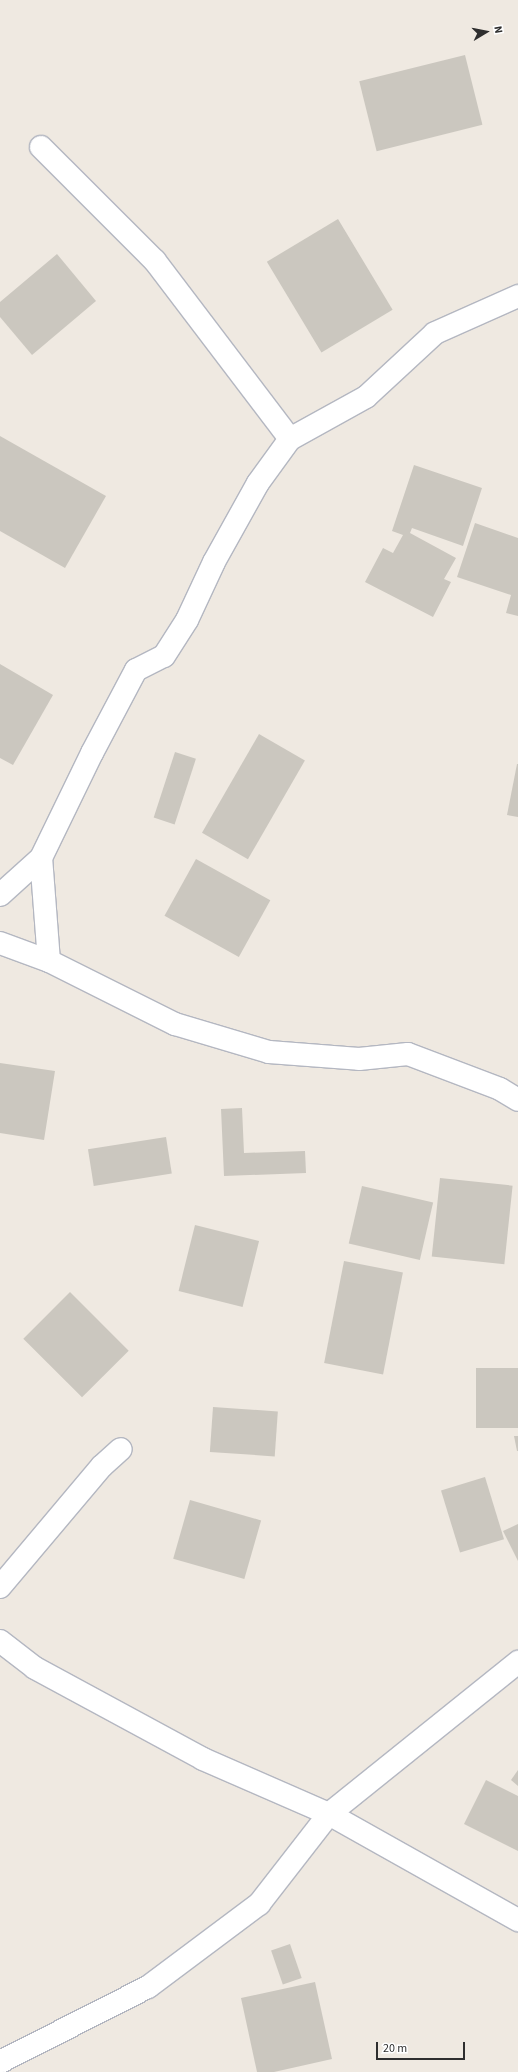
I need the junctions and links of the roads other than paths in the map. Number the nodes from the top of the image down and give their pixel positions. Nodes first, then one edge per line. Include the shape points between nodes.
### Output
1 (41, 147) dead end
2 (518, 296) edge
3 (290, 439) junction
4 (41, 858) junction
5 (0, 895) edge
6 (0, 943) edge
7 (48, 961) junction
8 (518, 1100) edge
9 (121, 1449) dead end
10 (0, 1587) edge
11 (0, 1640) edge
12 (518, 1662) edge
13 (329, 1814) junction
14 (518, 1920) edge
15 (0, 2062) edge

1 - 3 street via 155,261
2 - 3 street via 435,333 366,397
3 - 4 street via 258,483 214,562 187,620 164,656 136,670 92,752
4 - 5 street
4 - 7 street
6 - 7 street
7 - 8 street via 175,1024 262,1050 359,1059 408,1054 500,1090
9 - 10 street via 102,1466
11 - 13 street via 35,1668 203,1759
12 - 13 street
13 - 14 street
13 - 15 street via 259,1904 148,1987

